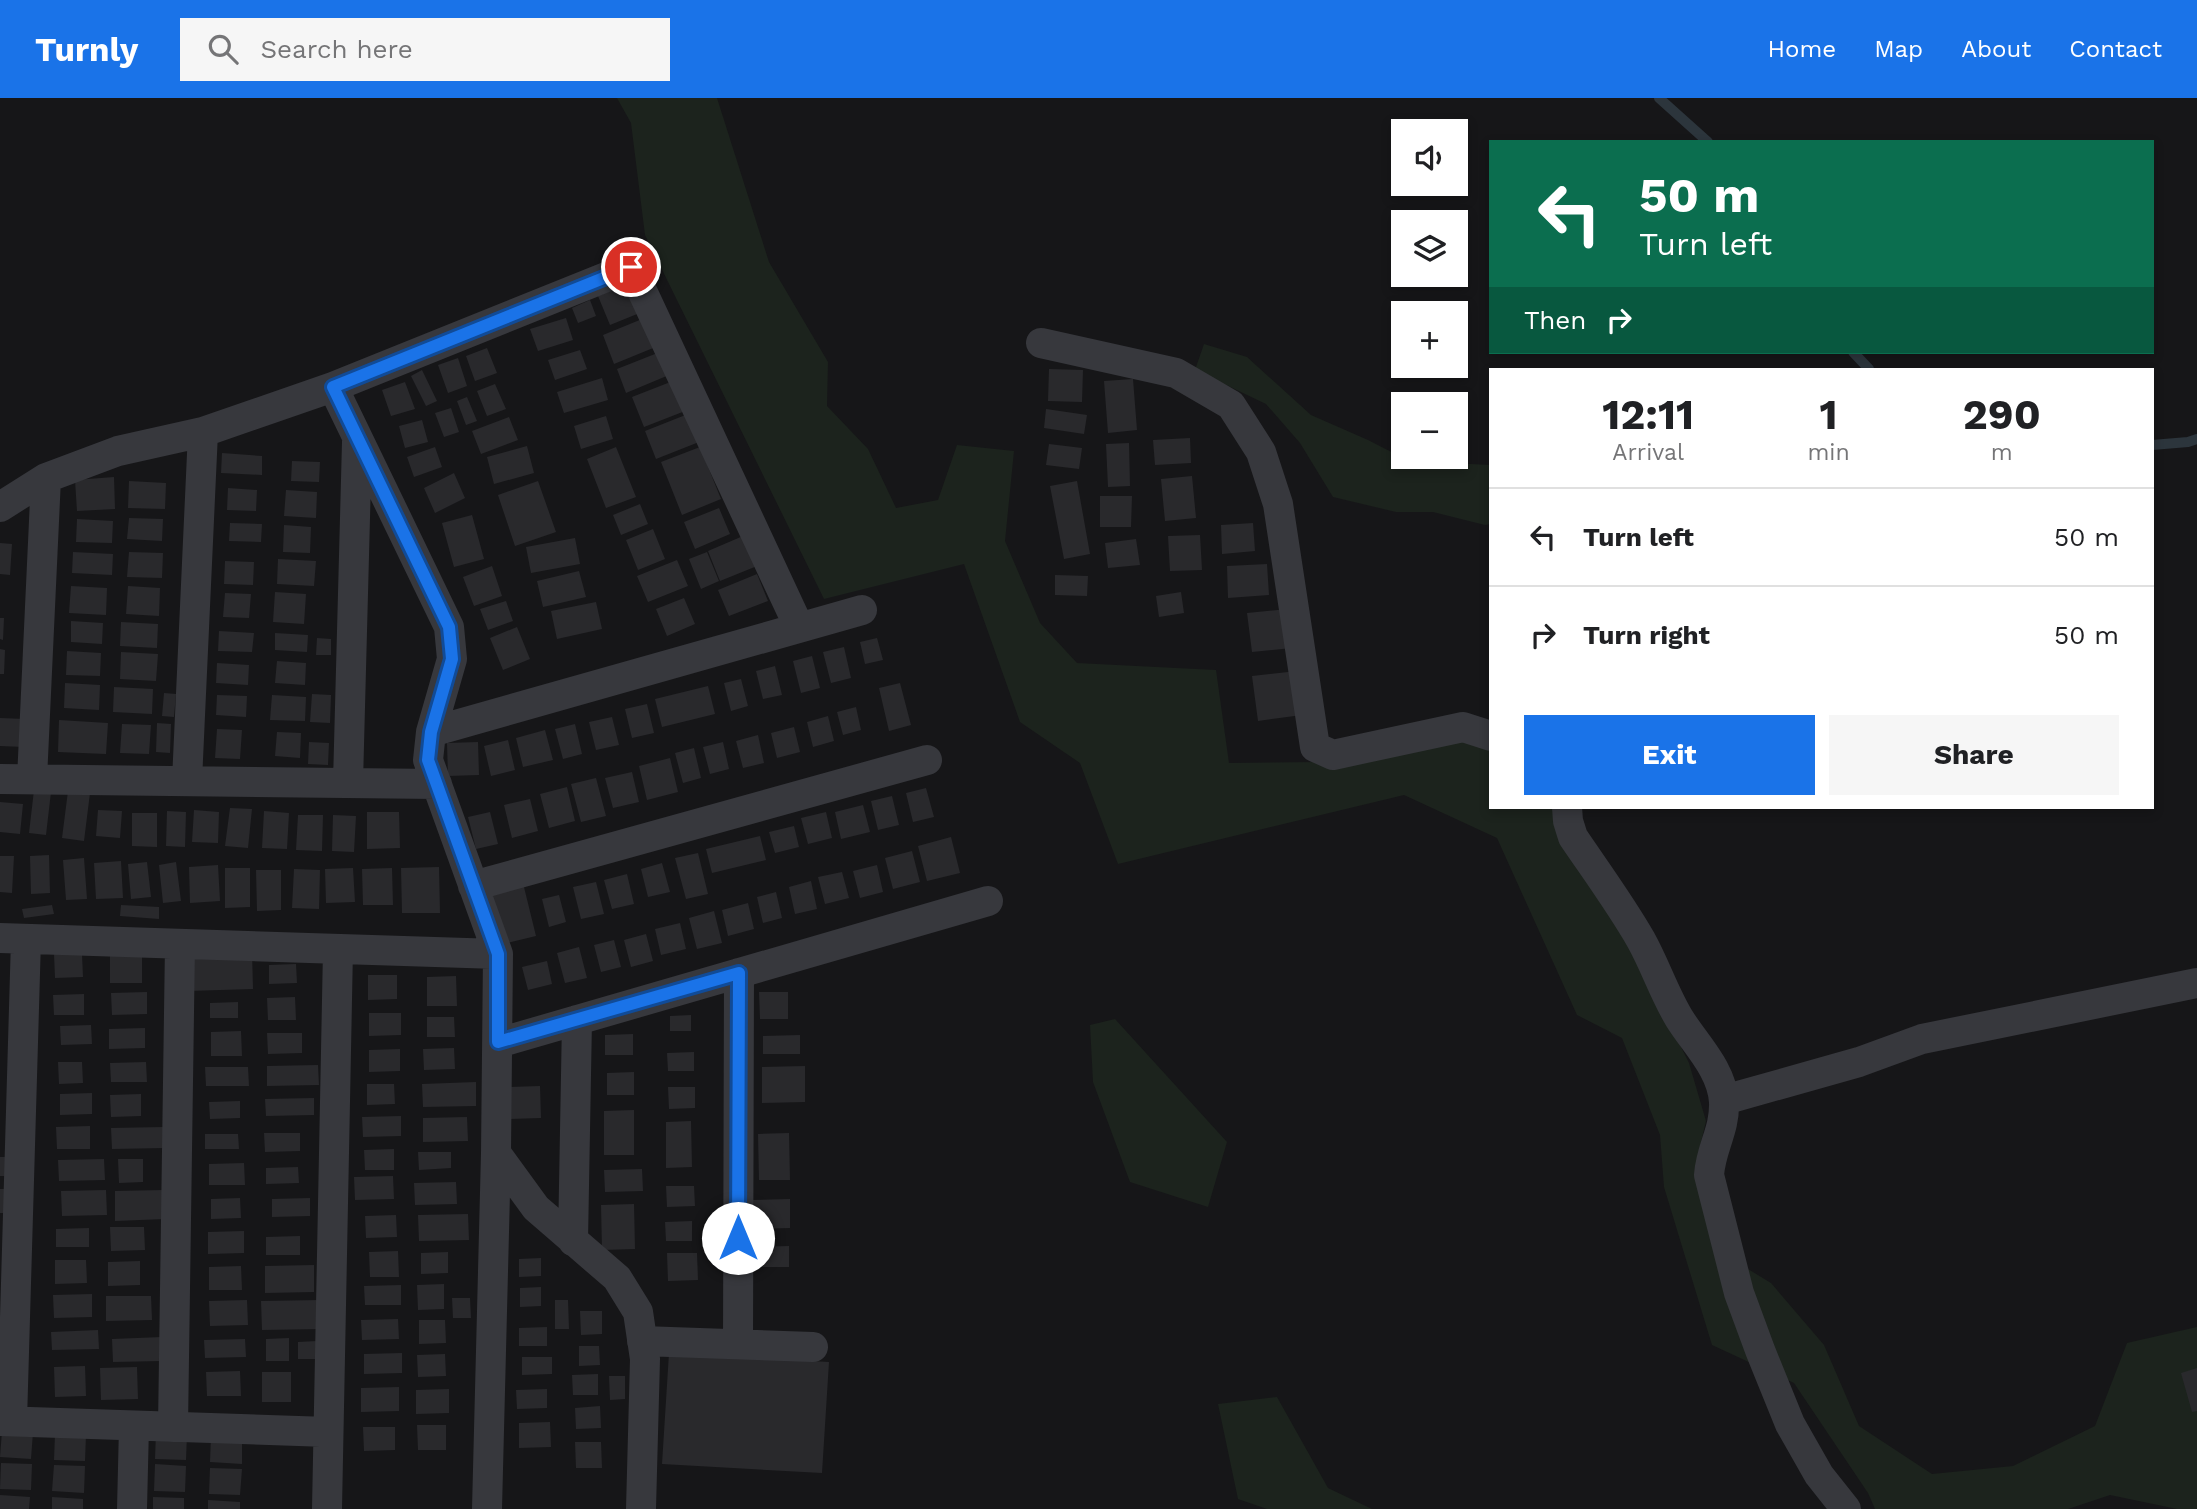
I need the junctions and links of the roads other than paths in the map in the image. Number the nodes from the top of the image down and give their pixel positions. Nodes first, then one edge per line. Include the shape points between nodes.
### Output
1 (1041, 343) dead end
2 (333, 387) junction
3 (203, 432) junction
4 (357, 438) junction
5 (46, 478) junction
6 (0, 507) edge
7 (862, 610) dead end
8 (799, 627) junction
9 (431, 732) junction
10 (1489, 735) edge
11 (927, 760) dead end
12 (0, 779) edge
13 (32, 779) junction
14 (187, 781) junction
15 (348, 783) junction
16 (437, 784) junction
17 (1566, 809) edge
18 (474, 886) junction
19 (988, 901) dead end
20 (13, 939) edge
21 (180, 944) junction
22 (338, 948) junction
23 (498, 954) junction
24 (739, 973) junction
25 (2197, 983) edge
26 (577, 1020) junction
27 (498, 1042) junction
28 (1724, 1100) junction
29 (496, 1153) junction
30 (573, 1241) junction
31 (642, 1341) junction
32 (738, 1344) junction
33 (813, 1347) dead end
34 (6, 1421) edge
35 (134, 1426) junction
36 (173, 1427) junction
37 (328, 1432) junction
38 (132, 1509) edge
39 (327, 1509) edge
40 (487, 1509) edge
41 (641, 1509) edge
42 (1846, 1509) edge

1 - 10 street via 1177,373 1231,405 1261,452 1278,504 1315,747 1332,755 1463,727
2 - 3 street
2 - 4 street
2 - 8 street via 631,267
3 - 5 street via 118,451
3 - 14 street
4 - 9 street via 449,627 452,659
4 - 15 street
5 - 6 street
5 - 13 street
7 - 8 street
8 - 9 street
9 - 16 street via 428,760
11 - 18 street
12 - 13 street
13 - 14 street
14 - 15 street
15 - 16 street
16 - 18 street
17 - 28 street via 1573,837 1641,940 1679,1017 1706,1055
18 - 23 street
19 - 24 street
20 - 21 street
20 - 34 street
21 - 22 street
21 - 36 street
22 - 23 street
22 - 37 street
23 - 27 street
24 - 26 street
24 - 32 street
25 - 28 street via 1922,1039
26 - 27 street
26 - 30 street
27 - 29 street
28 - 42 street via 1722,1130 1710,1158 1709,1175 1739,1293 1790,1424 1819,1475
29 - 30 street via 536,1208
29 - 40 street
30 - 31 street via 617,1278 638,1312
31 - 32 street
31 - 41 street
32 - 33 street
34 - 35 street
35 - 36 street
35 - 38 street
36 - 37 street
37 - 39 street

